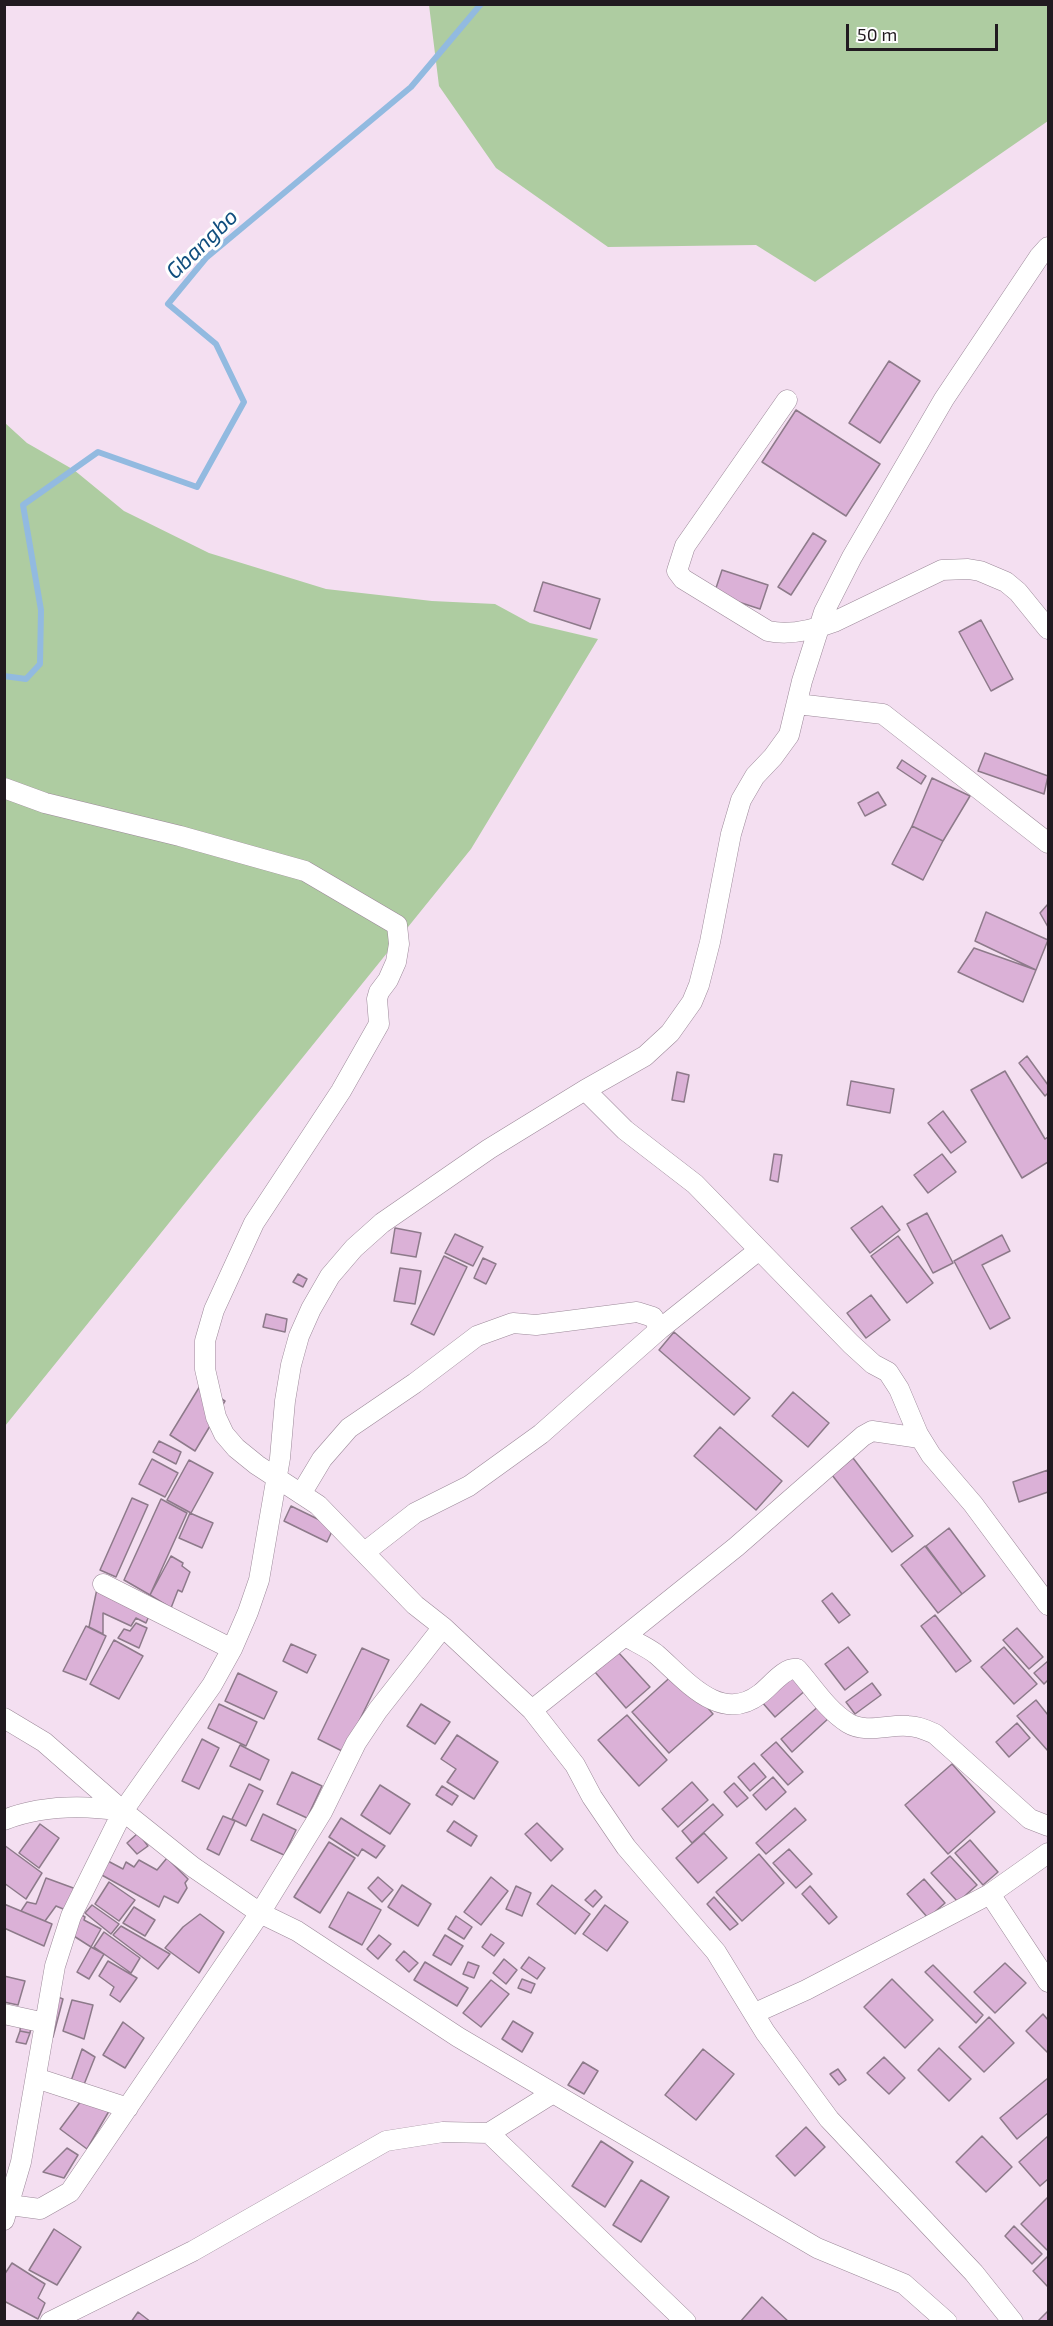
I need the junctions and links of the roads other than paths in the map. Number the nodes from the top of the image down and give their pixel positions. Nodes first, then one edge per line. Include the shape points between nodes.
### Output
1 (1048, 248) edge
2 (787, 400) dead end
3 (819, 627) junction
4 (1048, 629) edge
5 (797, 704) junction
6 (4, 788) edge
7 (1048, 843) edge
8 (585, 1090) junction
9 (759, 1250) junction
10 (660, 1329) junction
11 (920, 1438) junction
12 (277, 1476) junction
13 (302, 1494) junction
14 (365, 1552) junction
15 (103, 1584) dead end
16 (1048, 1605) edge
17 (443, 1627) junction
18 (625, 1636) junction
19 (232, 1649) junction
20 (532, 1710) junction
21 (4, 1718) edge
22 (123, 1811) junction
23 (4, 1820) edge
24 (1048, 1826) edge
25 (1048, 1852) edge
26 (990, 1894) junction
27 (260, 1912) junction
28 (1048, 1982) edge
29 (755, 2013) junction
30 (4, 2014) edge
31 (45, 2023) junction
32 (36, 2079) junction
33 (553, 2093) junction
34 (129, 2108) junction
35 (489, 2133) junction
36 (7, 2212) edge
37 (75, 2317) edge
38 (50, 2322) edge
39 (686, 2322) edge
40 (947, 2322) edge
41 (1013, 2322) edge

1 - 3 street via 944,399 852,557
2 - 3 street via 685,546 677,571 683,579 768,631 784,634
3 - 4 street via 942,570 968,569 1006,582
3 - 5 street
5 - 7 street via 883,714
5 - 8 street via 789,735 741,800 710,942 692,1002 670,1033 645,1056
6 - 12 street via 45,803 305,872 397,925 396,962 377,999 380,1024 341,1091 254,1222 225,1282 205,1341 205,1369 224,1434 246,1456
8 - 9 street via 625,1130 695,1184
8 - 12 street via 390,1217 354,1248 330,1276 311,1308 291,1365
9 - 10 street
9 - 11 street via 851,1344 888,1372
10 - 13 street via 653,1317 637,1312 536,1325 513,1323 477,1336 350,1428 322,1459
10 - 14 street via 541,1434 468,1485 415,1513
11 - 16 street
11 - 18 street via 872,1431 862,1436 736,1547
12 - 13 street
12 - 19 street via 259,1580
13 - 14 street
14 - 17 street via 415,1605
15 - 19 street
17 - 20 street
17 - 27 street via 356,1743 322,1812
18 - 20 street
18 - 24 street via 654,1652 715,1702 748,1703 788,1670 797,1669 822,1700 848,1723 871,1728 907,1725 935,1734 1030,1819
19 - 22 street
20 - 29 street via 575,1765 626,1846 716,1952
21 - 22 street via 44,1742
22 - 23 street via 93,1806 59,1808
22 - 27 street via 193,1867
22 - 31 street via 66,1931
25 - 26 street
26 - 28 street
26 - 29 street
27 - 33 street via 297,1931 458,2037
27 - 34 street
29 - 41 street via 829,2119 974,2273
30 - 31 street
31 - 32 street
32 - 34 street
32 - 36 street via 21,2162
33 - 35 street
33 - 40 street via 817,2248 904,2284
34 - 36 street via 70,2192 40,2209
35 - 37 street via 443,2132 386,2141
35 - 39 street
37 - 38 street

